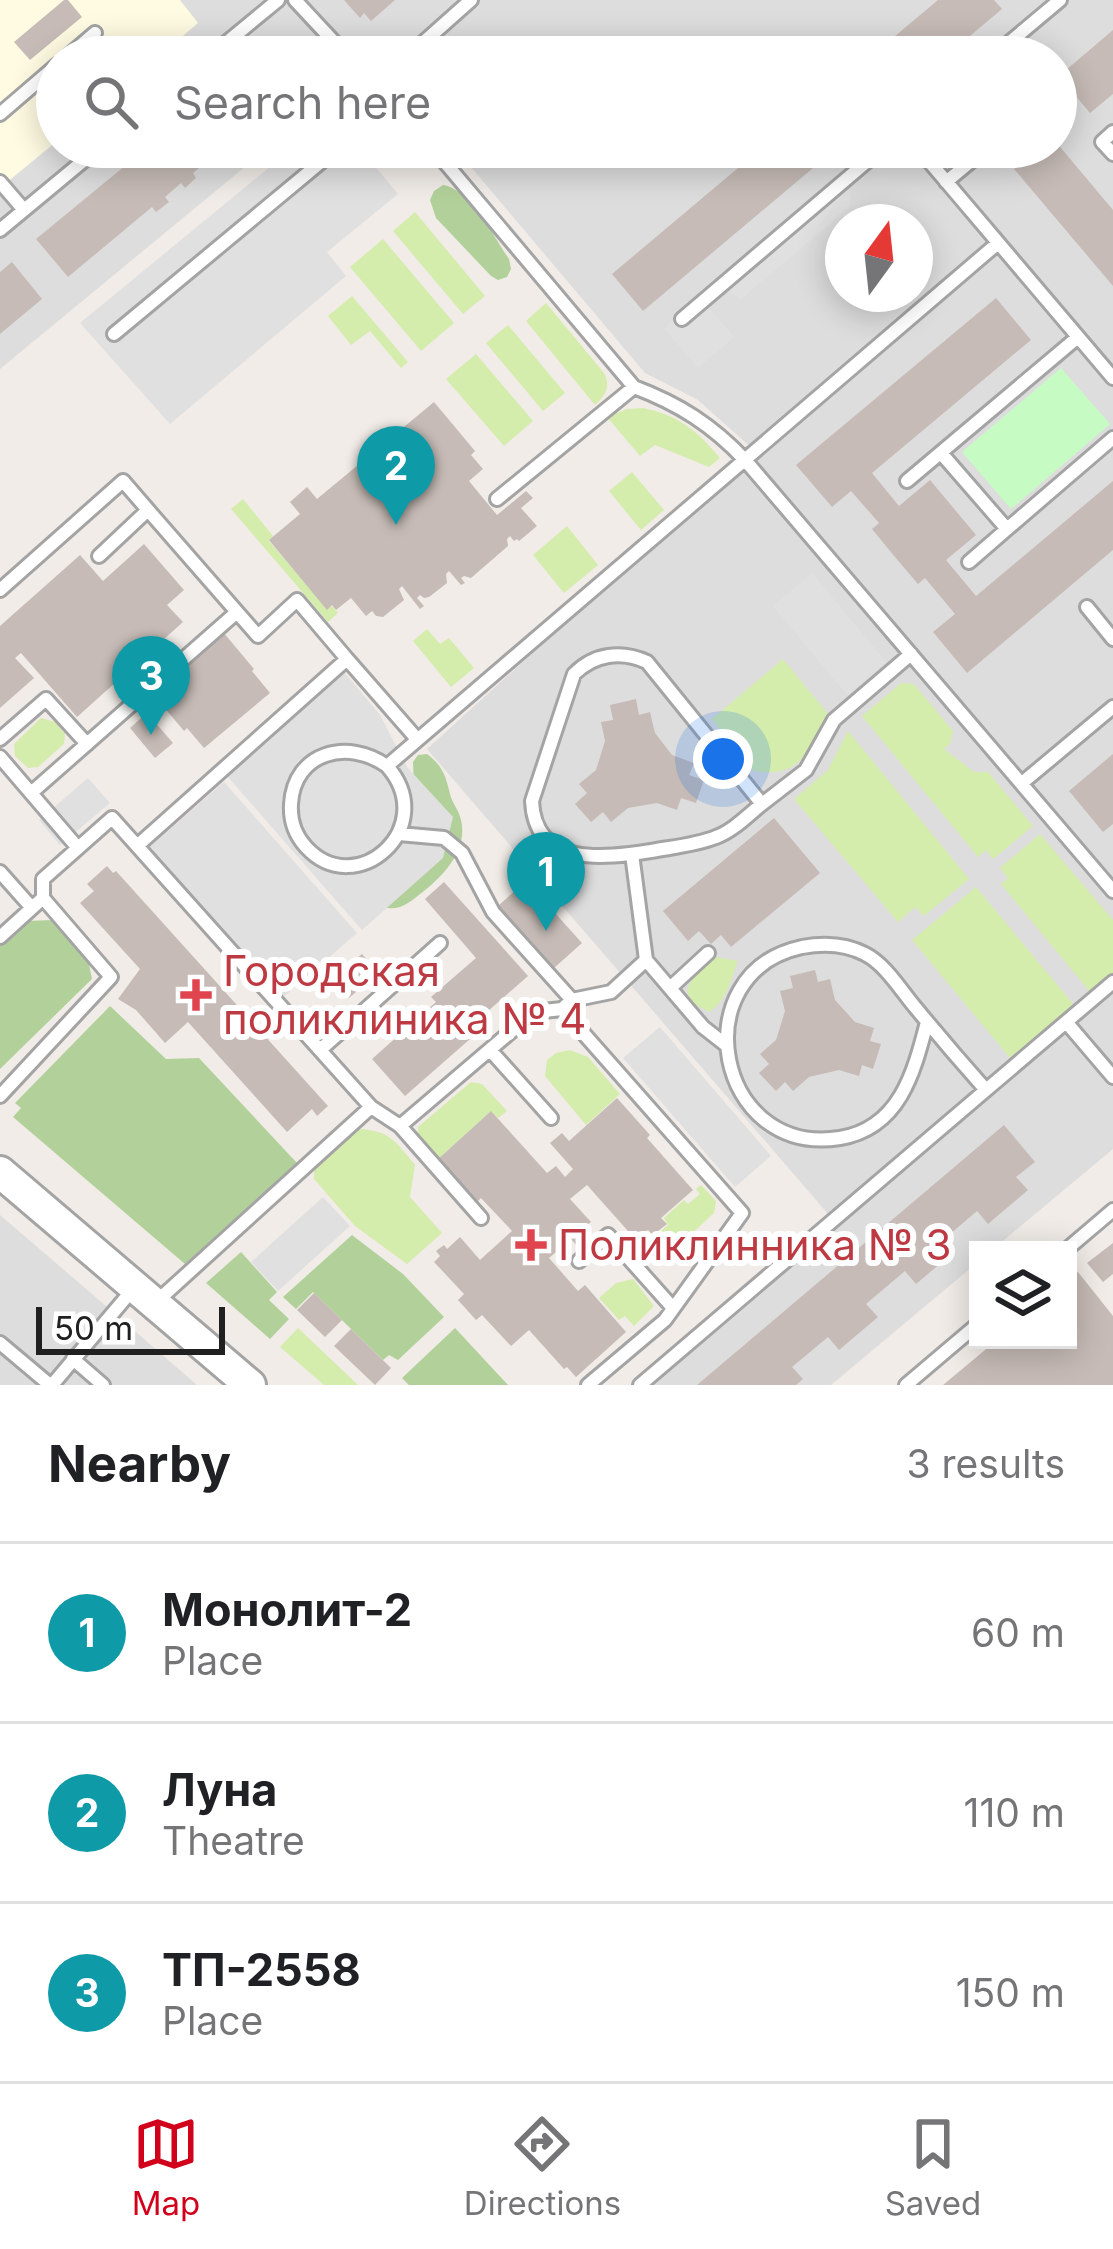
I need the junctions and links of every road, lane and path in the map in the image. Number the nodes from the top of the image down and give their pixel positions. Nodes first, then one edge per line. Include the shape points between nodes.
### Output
1 (278, 0) edge
2 (295, 0) edge
3 (471, 0) edge
4 (1060, 0) edge
5 (95, 33) dead end
6 (92, 36) edge
7 (234, 36) edge
8 (328, 36) edge
9 (431, 36) edge
10 (1017, 36) edge
11 (36, 83) edge
12 (0, 114) edge
13 (1113, 133) edge
14 (1113, 154) edge
15 (74, 168) edge
16 (314, 168) edge
17 (450, 168) edge
18 (859, 168) edge
19 (934, 168) edge
20 (963, 168) edge
21 (0, 182) edge
22 (946, 182) junction
23 (23, 210) junction
24 (0, 230) edge
25 (998, 243) junction
26 (682, 319) dead end
27 (114, 334) dead end
28 (1078, 337) junction
29 (1113, 378) edge
30 (634, 387) junction
31 (1113, 438) edge
32 (941, 452) junction
33 (745, 460) junction
34 (908, 481) dead end
35 (497, 499) dead end
36 (148, 510) junction
37 (1007, 530) junction
38 (99, 556) dead end
39 (969, 562) dead end
40 (0, 590) edge
41 (1087, 608) dead end
42 (238, 612) junction
43 (1113, 640) edge
44 (911, 654) junction
45 (347, 659) junction
46 (1113, 707) edge
47 (0, 739) edge
48 (417, 739) junction
49 (87, 743) junction
50 (0, 757) edge
51 (387, 766) junction
52 (1022, 783) junction
53 (31, 793) junction
54 (762, 804) junction
55 (399, 834) junction
56 (136, 846) junction
57 (78, 848) junction
58 (632, 854) junction
59 (0, 872) edge
60 (1113, 891) edge
61 (37, 903) junction
62 (0, 938) edge
63 (440, 943) dead end
64 (708, 953) dead end
65 (646, 960) junction
66 (1113, 982) edge
67 (670, 988) junction
68 (567, 1005) junction
69 (927, 1022) junction
70 (1066, 1023) junction
71 (726, 1045) junction
72 (320, 1050) junction
73 (490, 1050) junction
74 (1113, 1078) edge
75 (986, 1090) junction
76 (0, 1096) edge
77 (371, 1107) junction
78 (551, 1118) dead end
79 (400, 1126) junction
80 (0, 1172) edge
81 (1113, 1210) edge
82 (482, 1218) dead end
83 (1077, 1241) edge
84 (578, 1261) dead end
85 (145, 1296) junction
86 (673, 1308) junction
87 (969, 1332) edge
88 (0, 1342) edge
89 (73, 1359) junction
90 (51, 1385) edge
91 (103, 1385) edge
92 (250, 1385) edge
93 (588, 1385) edge
94 (640, 1385) edge
95 (906, 1385) edge

1 - 7 lane
2 - 8 lane
3 - 9 lane
4 - 10 lane
5 - 6 lane
11 - 12 lane
13 - 14 lane via 1102,142
15 - 23 lane
16 - 27 lane
17 - 30 lane
18 - 26 lane
19 - 22 lane
20 - 22 lane
21 - 23 lane
22 - 25 lane
23 - 24 lane
25 - 28 lane
25 - 33 lane
28 - 29 lane
28 - 32 lane
30 - 33 lane via 699,417
30 - 35 lane
31 - 37 lane
32 - 34 lane
32 - 37 lane
33 - 44 lane
33 - 48 lane
36 - 38 lane
36 - 40 lane via 123,481
36 - 42 lane
37 - 39 lane
41 - 43 lane
42 - 45 lane via 258,636 298,600
42 - 49 lane
44 - 52 lane
44 - 54 lane via 834,719 806,770
45 - 48 lane
45 - 56 lane
46 - 52 lane
47 - 49 lane via 46,699
48 - 51 lane
49 - 53 lane
50 - 53 lane
51 - 55 lane via 404,796
51 - 55 lane via 348,750 313,761 292,791 293,828 316,856 352,866 388,850
52 - 60 lane
53 - 57 lane
54 - 58 lane via 721,836
54 - 58 lane via 646,662 631,655 586,662 574,674 532,814 552,844 571,854
55 - 68 lane via 443,838 462,853 493,912
56 - 57 lane via 112,818
56 - 72 lane
57 - 61 lane via 43,879
58 - 65 lane
59 - 61 lane
61 - 62 lane
61 - 76 lane via 111,976
63 - 72 lane
64 - 67 lane
65 - 67 lane
65 - 68 lane via 611,992
66 - 70 lane
67 - 71 lane
68 - 73 lane via 534,1012
68 - 86 lane via 742,1213
69 - 71 lane via 877,961 845,947 807,946 772,959 744,985
69 - 71 lane via 910,1081 890,1112 865,1131 834,1139 802,1138 759,1115 738,1090
69 - 75 lane
70 - 74 lane
70 - 75 lane
72 - 77 lane
73 - 78 lane
73 - 79 lane
75 - 94 lane
77 - 79 lane
77 - 85 lane
79 - 82 lane
80 - 85 street
81 - 83 lane
84 - 86 lane via 608,1235
85 - 89 lane
85 - 92 street
86 - 93 lane
87 - 95 lane
88 - 90 lane
89 - 90 lane
89 - 91 lane

